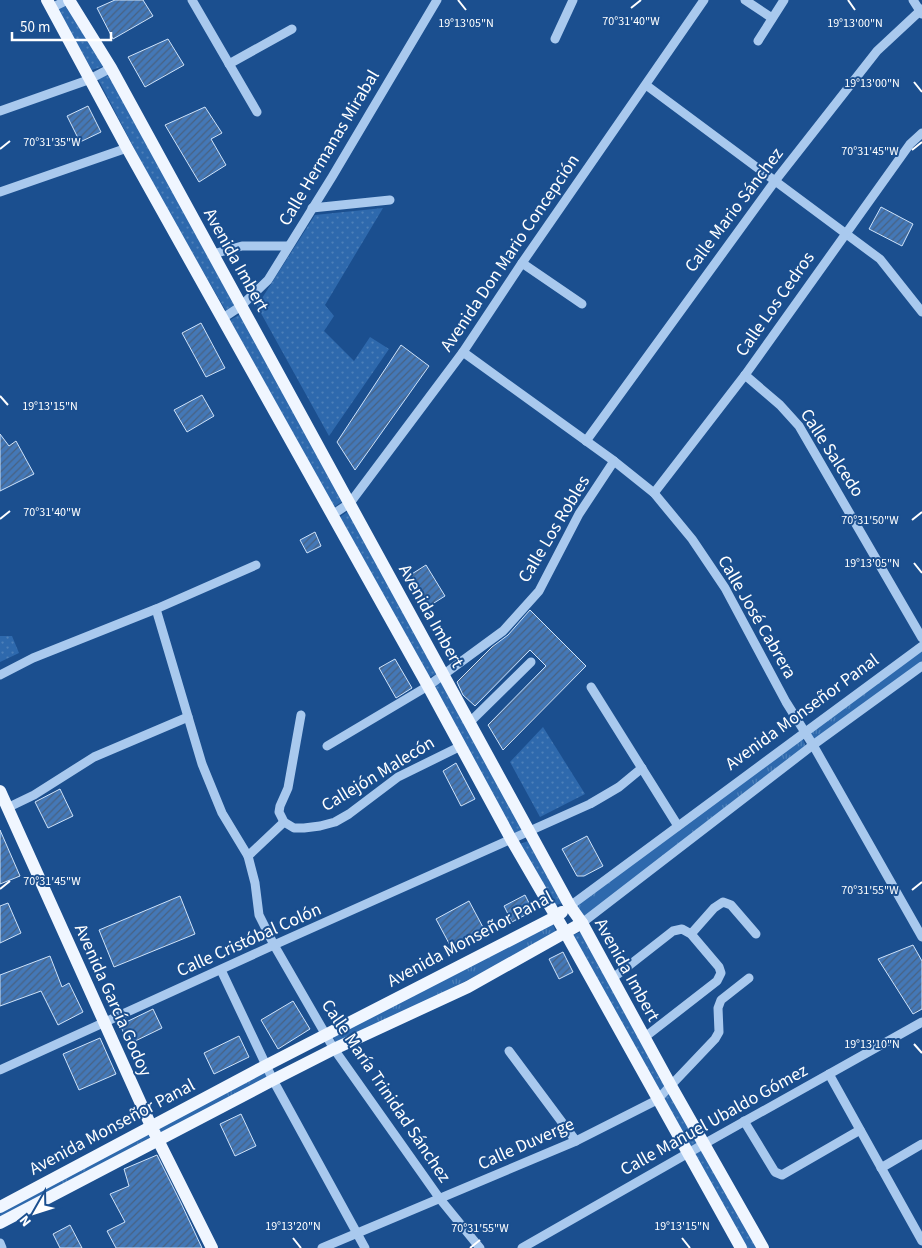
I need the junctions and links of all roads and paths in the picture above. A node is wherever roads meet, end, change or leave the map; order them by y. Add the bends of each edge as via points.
1 (68, 0) edge
2 (192, 0) edge
3 (437, 0) edge
4 (572, 0) edge
5 (704, 0) edge
6 (745, 0) edge
7 (784, 0) edge
8 (913, 0) edge
9 (49, 4) edge
10 (921, 11) edge
11 (772, 18) junction
12 (292, 29) dead end
13 (555, 39) dead end
14 (758, 41) dead end
15 (229, 64) junction
16 (111, 68) junction
17 (90, 78) junction
18 (646, 85) junction
19 (0, 111) edge
20 (257, 112) dead end
21 (922, 133) edge
22 (127, 148) junction
23 (775, 181) junction
24 (0, 192) edge
25 (390, 200) dead end
26 (312, 208) junction
27 (845, 234) junction
28 (288, 246) junction
29 (213, 254) junction
30 (522, 263) junction
31 (582, 304) dead end
32 (242, 306) junction
33 (922, 312) edge
34 (223, 318) junction
35 (463, 352) junction
36 (745, 375) junction
37 (586, 441) junction
38 (614, 461) junction
39 (654, 493) junction
40 (350, 503) junction
41 (332, 515) junction
42 (256, 566) dead end
43 (156, 609) junction
44 (922, 638) edge
45 (922, 646) edge
46 (531, 662) dead end
47 (922, 666) edge
48 (0, 675) edge
49 (444, 675) junction
50 (428, 686) junction
51 (591, 687) dead end
52 (300, 716) dead end
53 (188, 717) junction
54 (470, 722) junction
55 (804, 732) junction
56 (813, 745) junction
57 (327, 746) dead end
58 (461, 746) junction
59 (642, 768) junction
60 (0, 791) edge
61 (7, 808) junction
62 (284, 822) junction
63 (678, 826) junction
64 (530, 831) junction
65 (511, 840) junction
66 (248, 856) junction
67 (570, 906) junction
68 (555, 917) junction
69 (582, 923) junction
70 (565, 932) junction
71 (691, 934) junction
72 (756, 934) dead end
73 (922, 937) edge
74 (274, 946) junction
75 (220, 970) junction
76 (613, 978) junction
77 (749, 978) dead end
78 (922, 1022) edge
79 (104, 1023) junction
80 (325, 1034) junction
81 (645, 1037) junction
82 (334, 1050) junction
83 (509, 1051) dead end
84 (266, 1065) junction
85 (0, 1070) edge
86 (829, 1074) junction
87 (273, 1080) junction
88 (671, 1086) junction
89 (657, 1100) junction
90 (744, 1121) junction
91 (151, 1126) junction
92 (860, 1130) junction
93 (158, 1140) junction
94 (576, 1141) junction
95 (704, 1144) junction
96 (922, 1144) edge
97 (687, 1154) junction
98 (881, 1168) junction
99 (440, 1199) junction
100 (0, 1206) edge
101 (0, 1223) edge
102 (357, 1232) junction
103 (922, 1241) edge
104 (0, 1243) edge
105 (2, 1248) edge
106 (212, 1248) edge
107 (322, 1248) edge
108 (365, 1248) edge
109 (480, 1248) edge
110 (522, 1248) edge
111 (740, 1248) edge
112 (763, 1248) edge

1 - 9 street
1 - 16 main road, Avenida Imbert
2 - 15 street
3 - 26 street, Calle Hermanas Mirabal
4 - 13 street
5 - 18 street, Avenida Don Mario Concepción
6 - 11 street
7 - 11 street
8 - 10 street
9 - 17 main road, Avenida Imbert
10 - 23 street, Calle Mario Sánchez via 877,51
11 - 14 street
12 - 15 street
15 - 20 street
16 - 17 street
16 - 29 main road, Avenida Imbert
17 - 19 street
17 - 22 main road, Avenida Imbert
18 - 23 street
18 - 30 street, Avenida Don Mario Concepción
21 - 27 street, Calle Los Cedros via 910,144
22 - 24 street
22 - 34 main road, Avenida Imbert
23 - 27 street
23 - 37 street, Calle Mario Sánchez
25 - 26 street
26 - 28 street, Calle Hermanas Mirabal
27 - 33 street via 880,259
27 - 36 street, Calle Los Cedros
28 - 29 street via 242,246
28 - 32 street, Calle Hermanas Mirabal via 268,280
29 - 32 main road, Avenida Imbert
30 - 31 street
30 - 35 street, Avenida Don Mario Concepción
32 - 34 street, Calle Hermanas Mirabal
32 - 40 main road, Avenida Imbert
34 - 41 main road, Avenida Imbert
35 - 37 street, Calle José Cabrera
35 - 40 street, Avenida Don Mario Concepción
36 - 39 street, Calle Los Cedros
36 - 44 street, Calle Salcedo via 799,426
37 - 38 street, Calle José Cabrera
38 - 39 street, Calle José Cabrera
38 - 49 street, Calle Los Robles via 580,514 539,591 503,630
39 - 55 street, Calle José Cabrera via 692,539 724,588
40 - 41 street, Avenida Don Mario Concepción
40 - 49 main road, Avenida Imbert
41 - 50 main road, Avenida Imbert
42 - 43 street
43 - 48 street via 33,658
43 - 53 street, Calle María Trinidad Sánchez
45 - 55 street, Avenida Monseñor Panal
46 - 54 street
47 - 56 street, Avenida Monseñor Panal
49 - 50 street, Calle Los Robles
49 - 54 main road, Avenida Imbert
50 - 57 street, Calle Los Robles
50 - 58 main road, Avenida Imbert
51 - 59 street
52 - 62 street via 288,788 280,806 280,817
53 - 61 street via 94,757
53 - 66 street, Calle María Trinidad Sánchez via 219,805
54 - 64 main road, Avenida Imbert
55 - 56 street, Calle José Cabrera
55 - 63 street, Avenida Monseñor Panal
56 - 69 street, Avenida Monseñor Panal
56 - 73 street, Calle José Cabrera
58 - 62 street, Callejón Malecón via 398,777 335,822 304,828 294,828
58 - 65 main road, Avenida Imbert
59 - 63 street
59 - 64 street, Calle Cristóbal Colón via 619,787 590,804
60 - 61 main road, Avenida García Godoy
61 - 79 main road, Avenida García Godoy
62 - 66 street
63 - 67 street, Avenida Monseñor Panal
64 - 65 street, Calle Cristóbal Colón
64 - 67 main road, Avenida Imbert
65 - 68 main road, Avenida Imbert
65 - 74 street, Calle Cristóbal Colón
66 - 74 street, Calle María Trinidad Sánchez via 259,915
67 - 68 main road, Avenida Monseñor Panal
67 - 69 main road, Avenida Imbert
68 - 70 main road, Avenida Imbert
68 - 80 main road, Avenida Monseñor Panal
69 - 70 main road, Avenida Monseñor Panal
69 - 76 main road, Avenida Imbert
70 - 82 main road, Avenida Monseñor Panal via 468,987
70 - 89 main road, Avenida Imbert
71 - 72 street via 723,902 731,905
71 - 76 street via 682,929 674,931
71 - 81 street via 722,973 717,981
74 - 75 street, Calle Cristóbal Colón
74 - 80 street, Calle María Trinidad Sánchez
75 - 79 street, Calle Cristóbal Colón
75 - 84 street
76 - 81 main road, Avenida Imbert
77 - 88 street, Calle Duverge via 721,1000 719,1032 715,1039
78 - 86 street, Calle Manuel Ubaldo Gómez
79 - 85 street, Calle Cristóbal Colón
79 - 91 main road, Avenida García Godoy
80 - 82 street, Calle María Trinidad Sánchez
80 - 84 main road, Avenida Monseñor Panal
81 - 88 main road, Avenida Imbert
82 - 87 main road, Avenida Monseñor Panal
82 - 99 street, Calle María Trinidad Sánchez
83 - 94 street
84 - 87 street
84 - 91 main road, Avenida Monseñor Panal
86 - 90 street, Calle Manuel Ubaldo Gómez
86 - 92 street
87 - 93 main road, Avenida Monseñor Panal
87 - 102 street
88 - 89 street, Calle Duverge
88 - 95 main road, Avenida Imbert
89 - 94 street, Calle Duverge
89 - 97 main road, Avenida Imbert
90 - 92 street via 775,1172 782,1175
90 - 95 street, Calle Manuel Ubaldo Gómez
91 - 93 main road, Avenida García Godoy
91 - 100 main road, Avenida Monseñor Panal
92 - 98 street
93 - 101 main road, Avenida Monseñor Panal
93 - 106 main road, Avenida García Godoy
94 - 99 street, Calle Duverge
95 - 97 street, Calle Manuel Ubaldo Gómez
95 - 112 main road, Avenida Imbert
96 - 98 street
97 - 110 street, Calle Manuel Ubaldo Gómez
97 - 111 main road, Avenida Imbert
98 - 103 street
99 - 102 street, Calle Duverge
99 - 109 street, Calle María Trinidad Sánchez
102 - 107 street, Calle Duverge
102 - 108 street
104 - 105 street

